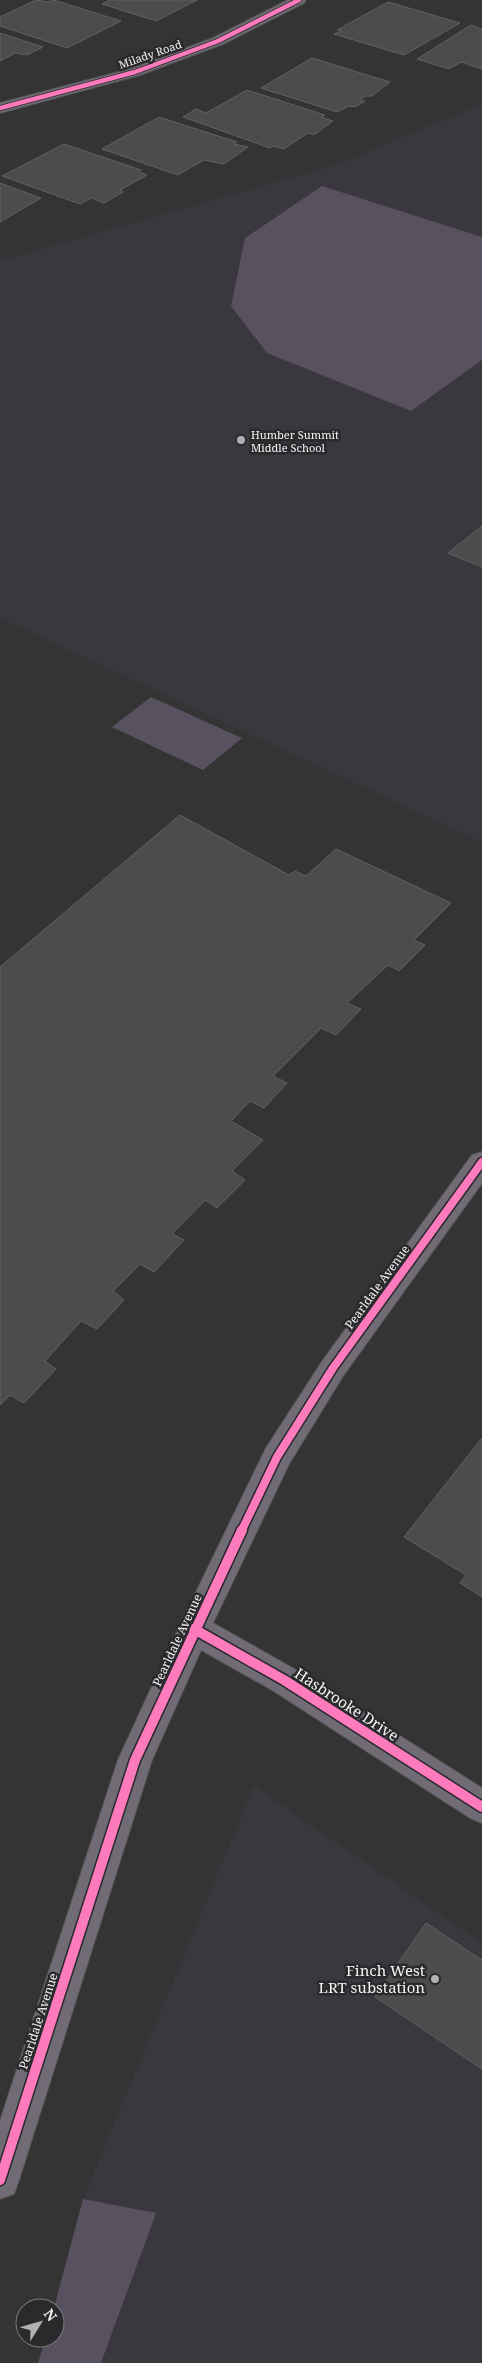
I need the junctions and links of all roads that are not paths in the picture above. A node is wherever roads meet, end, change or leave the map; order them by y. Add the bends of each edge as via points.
1 (299, 0) edge
2 (0, 108) edge
3 (482, 1162) edge
4 (194, 1629) junction
5 (482, 1807) edge
6 (0, 2180) edge

1 - 2 street, Milady Road via 218,41 135,72
3 - 4 street, Pearldale Avenue via 332,1368 277,1457
4 - 5 street, Hasbrooke Drive via 284,1680
4 - 6 street, Pearldale Avenue via 135,1760

